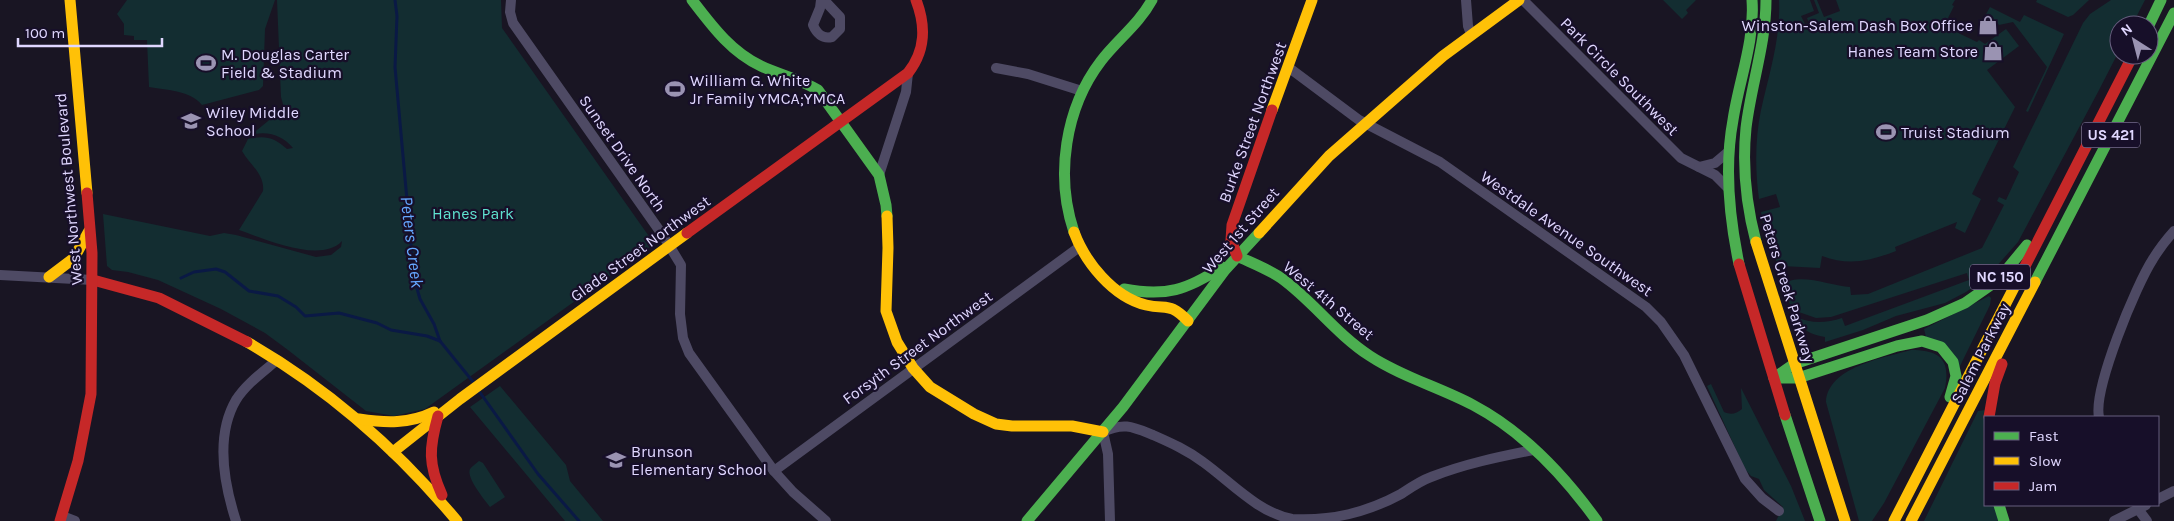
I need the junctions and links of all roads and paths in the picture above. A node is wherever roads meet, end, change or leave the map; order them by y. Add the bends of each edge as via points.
1 (70, 0) edge
2 (511, 0) edge
3 (692, 0) edge
4 (916, 0) edge
5 (1152, 0) edge
6 (1312, 0) edge
7 (1466, 0) edge
8 (1519, 0) edge
9 (1523, 0) edge
10 (1752, 0) edge
11 (1766, 0) edge
12 (2161, 0) edge
13 (2174, 13) edge
14 (2154, 15) edge
15 (1471, 34) junction
16 (2128, 65) edge
17 (1288, 67) junction
18 (996, 68) dead end
19 (908, 72) junction
20 (1082, 91) junction
21 (841, 122) junction
22 (1365, 124) junction
23 (1728, 152) junction
24 (1699, 167) junction
25 (879, 175) junction
26 (1728, 188) junction
27 (2065, 190) junction
28 (90, 230) junction
29 (2174, 232) edge
30 (671, 246) junction
31 (1078, 248) junction
32 (1237, 256) junction
33 (0, 275) edge
34 (49, 277) junction
35 (2036, 279) junction
36 (93, 280) junction
37 (1116, 287) junction
38 (1188, 321) junction
39 (277, 360) junction
40 (1794, 364) junction
41 (913, 368) junction
42 (1774, 378) junction
43 (1798, 378) junction
44 (460, 399) junction
45 (438, 416) junction
46 (1989, 416) edge
47 (2097, 416) edge
48 (358, 419) junction
49 (1103, 432) junction
50 (1939, 433) junction
51 (1533, 450) junction
52 (393, 452) junction
53 (774, 471) junction
54 (2174, 491) edge
55 (2159, 498) edge
56 (1999, 506) edge
57 (2142, 507) edge
58 (1779, 511) dead end
59 (454, 516) edge
60 (61, 519) edge
61 (75, 521) edge
62 (235, 521) edge
63 (826, 521) edge
64 (1027, 521) edge
65 (1110, 521) edge
66 (1328, 521) edge
67 (1597, 521) edge
68 (1820, 521) edge
69 (1845, 521) edge
70 (1894, 521) edge
71 (1911, 521) edge
72 (2004, 521) edge
73 (2114, 521) edge
74 (2147, 521) edge

1 - 28 main road, West Northwest Boulevard
2 - 30 street, Sunset Drive North via 513,23
3 - 21 main road via 733,49 762,67 818,90
4 - 19 main road, Glade Street Northwest via 921,11 923,37 918,58
5 - 20 main road via 1141,18 1102,60
6 - 17 main road, Burke Street Northwest
7 - 15 street
8 - 15 main road, West 1st Street
9 - 24 street, Park Circle Southwest via 1681,158
10 - 23 main road via 1753,24
11 - 40 main road, Peters Creek Parkway via 1766,26 1747,120 1744,178 1751,228
12 - 14 main road
13 - 35 main road, Salem Parkway / US 421
15 - 22 main road, West 1st Street
16 - 27 main road, Salem Parkway / US 421
17 - 22 street, Westdale Avenue Southwest
17 - 32 main road, Burke Street Northwest via 1232,225 1231,240
18 - 20 street
19 - 21 main road, Glade Street Northwest
19 - 25 street, Glade Street Northwest via 906,92
20 - 31 main road via 1070,126 1066,166 1069,212
21 - 25 main road
21 - 30 main road, Glade Street Northwest
22 - 32 main road, West 1st Street via 1319,166
22 - 58 street, Westdale Avenue Southwest via 1440,162 1646,307 1684,355 1745,479
23 - 24 street via 1715,163
23 - 26 main road
24 - 26 street, Park Circle Southwest via 1715,175
25 - 41 main road via 886,205 886,311 897,342
26 - 42 main road via 1736,248
27 - 40 main road, NC 150 via 2052,200 2016,260 1994,283 1966,304 1943,315
27 - 50 main road, Salem Parkway / US 421
28 - 34 main road via 74,260
28 - 36 main road, West Northwest Boulevard
29 - 47 street via 2153,259 2126,314 2108,365
30 - 44 main road, Glade Street Northwest
30 - 53 street, Sunset Drive North via 681,265 680,314 689,353
31 - 37 main road via 1100,275
31 - 41 street, Forsyth Street Northwest
32 - 37 main road via 1202,281 1177,292 1152,294
32 - 38 main road, West 1st Street
32 - 51 main road, West 4th Street via 1286,282 1338,332 1370,356 1475,406
33 - 34 street
34 - 36 street
35 - 46 main road, NC 150 via 2037,293 1999,372
35 - 71 main road, Salem Parkway / US 421
36 - 39 main road via 170,303 232,332
36 - 60 main road, West Northwest Boulevard via 91,394 78,461
37 - 38 main road via 1137,302 1173,307
38 - 49 main road, West 1st Street
39 - 48 main road
39 - 62 street via 248,385 228,417 224,447 225,479
40 - 42 main road, NC 150
40 - 43 main road, Peters Creek Parkway
41 - 49 main road via 930,387 996,424 1072,426
41 - 53 street, Forsyth Street Northwest
42 - 43 main road
42 - 68 main road
43 - 50 main road via 1906,343 1922,341 1936,344 1950,356 1956,376
43 - 69 main road, Peters Creek Parkway
44 - 45 main road, Glade Street Northwest
44 - 48 main road via 420,419 404,423
45 - 52 main road, Glade Street Northwest
45 - 59 main road via 429,458 433,476
48 - 52 main road
49 - 64 main road, West 1st Street
49 - 65 street via 1108,454
49 - 66 street via 1123,425 1145,432 1180,446 1270,511 1291,519
50 - 70 main road, Salem Parkway / US 421
51 - 66 street via 1454,468 1428,478 1372,510
51 - 67 main road, West 4th Street via 1588,506
52 - 59 main road
53 - 63 street, Sunset Drive North
54 - 55 street
56 - 72 main road
57 - 73 street
57 - 74 street
60 - 61 street

